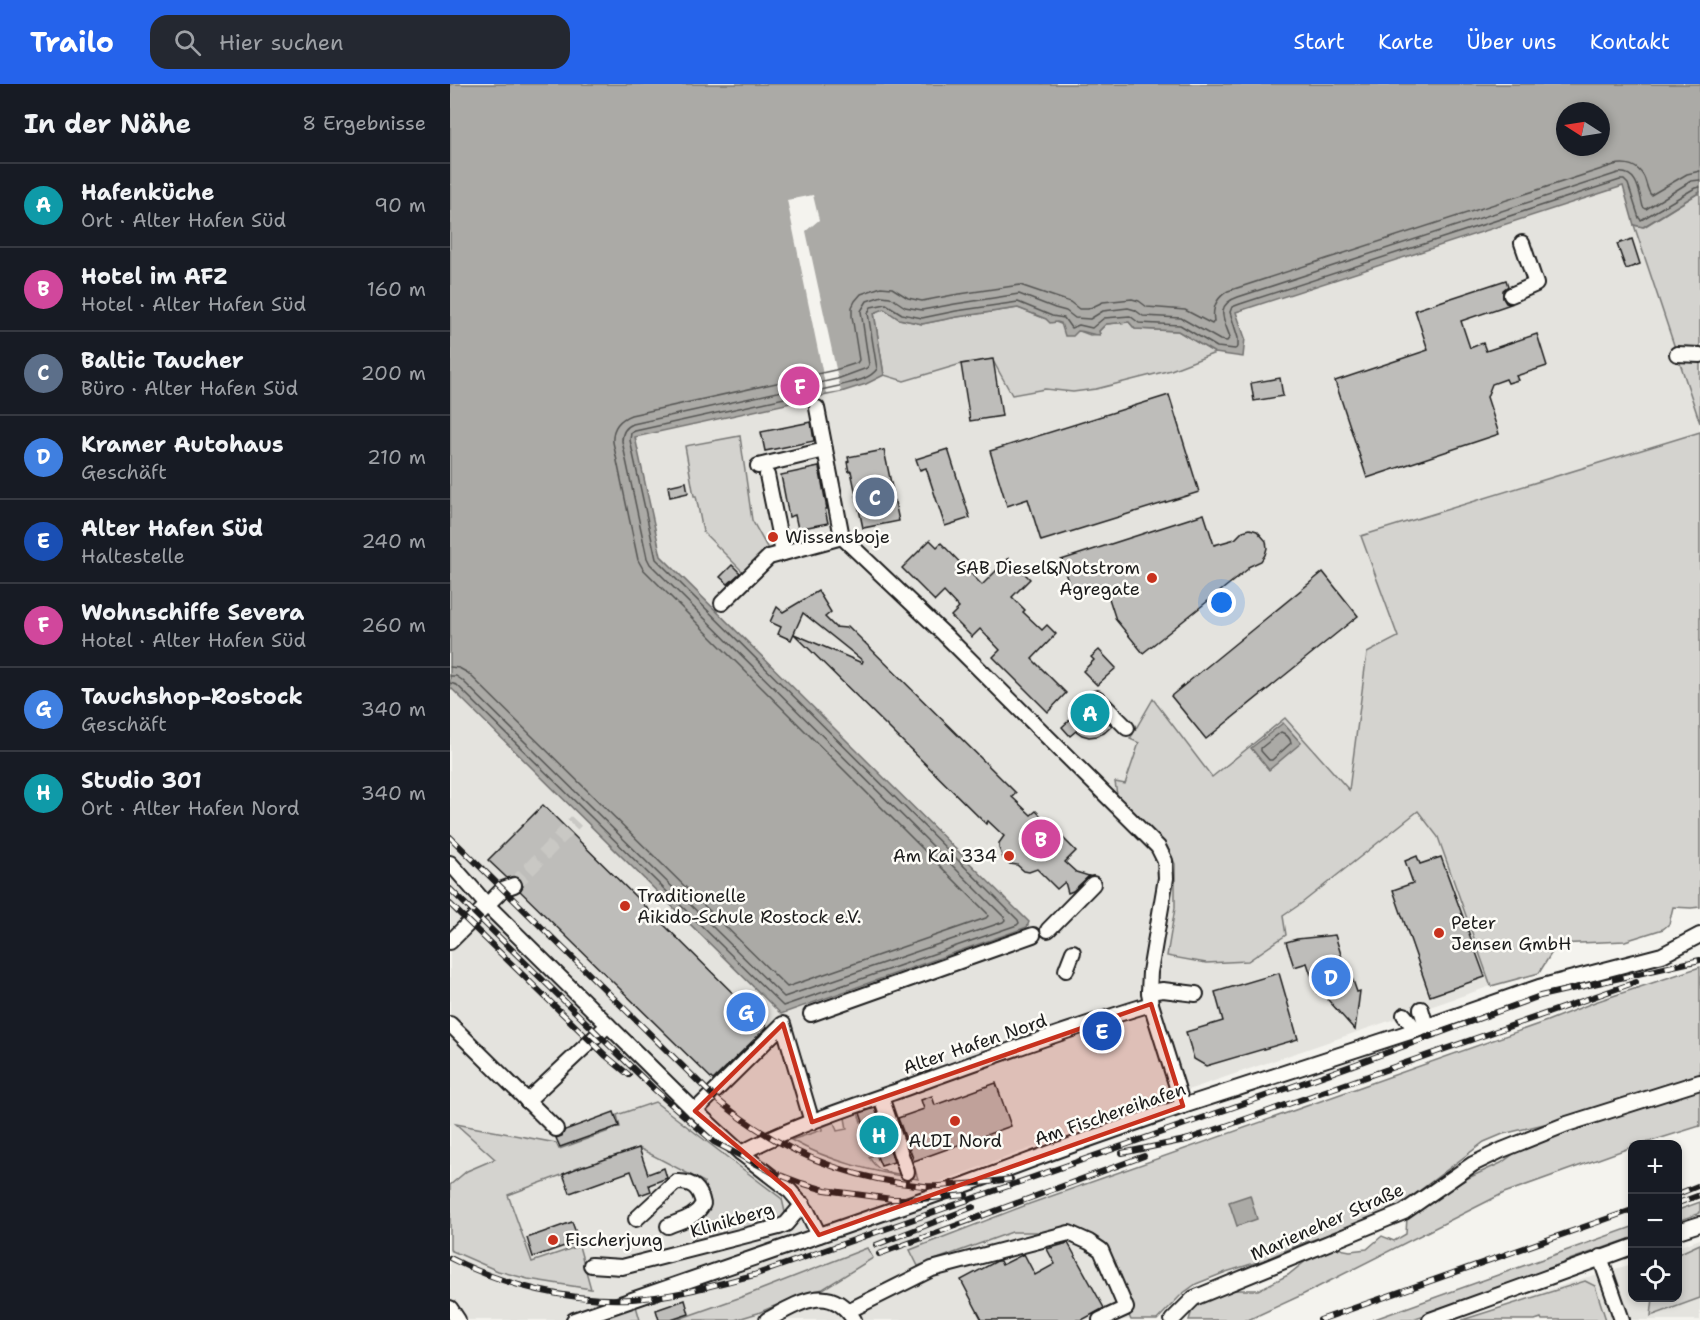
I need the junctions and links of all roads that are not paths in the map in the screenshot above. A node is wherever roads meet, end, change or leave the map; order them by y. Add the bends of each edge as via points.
1 (1522, 243) dead end
2 (1511, 295) dead end
3 (1677, 354) dead end
4 (1700, 355) edge
5 (817, 408) dead end
6 (825, 450) junction
7 (842, 537) junction
8 (783, 553) junction
9 (722, 603) dead end
10 (1097, 698) dead end
11 (1126, 728) dead end
12 (450, 863) edge
13 (1093, 884) dead end
14 (513, 885) tunnel mouth
15 (487, 905) junction
16 (1048, 930) dead end
17 (1033, 935) dead end
18 (1700, 935) edge
19 (450, 942) edge
20 (1073, 952) dead end
21 (1066, 970) dead end
22 (1196, 994) dead end
23 (1150, 998) junction
24 (1421, 1009) dead end
25 (811, 1014) dead end
26 (1404, 1015) dead end
27 (450, 1024) edge
28 (608, 1025) junction
29 (1421, 1028) junction
30 (1700, 1082) edge
31 (881, 1096) junction
32 (527, 1101) junction
33 (1183, 1106) junction
34 (695, 1111) junction
35 (812, 1122) junction
36 (556, 1130) dead end
37 (741, 1153) junction
38 (907, 1172) dead end
39 (803, 1204) junction
40 (636, 1219) dead end
41 (1700, 1224) edge
42 (668, 1226) dead end
43 (1682, 1229) edge
44 (819, 1235) junction
45 (1629, 1248) edge
46 (1600, 1257) junction
47 (591, 1265) dead end
48 (450, 1308) edge
49 (851, 1315) edge
50 (458, 1320) edge
51 (574, 1320) edge
52 (767, 1320) edge
53 (1100, 1320) edge
54 (1172, 1320) edge
55 (1430, 1320) edge
56 (1622, 1320) edge

1 - 2 street via 1536,284
3 - 4 street
5 - 6 street
6 - 7 street
6 - 8 street via 763,470
7 - 8 street
7 - 23 street via 1158,847 1165,861 1166,878 1150,972
8 - 9 street via 769,557
10 - 11 street
12 - 15 street
13 - 16 street
14 - 15 street
15 - 19 street
15 - 28 street
17 - 25 street
18 - 29 street, Am Fischereihafen via 1662,955 1539,987
20 - 21 street
22 - 23 street, Alter Hafen Nord via 1163,990
23 - 31 street, Alter Hafen Nord
23 - 33 street
24 - 29 street
26 - 29 street
27 - 32 street
28 - 32 street
28 - 34 street
29 - 33 street, Am Fischereihafen
30 - 54 street, Marieneher Straße via 1567,1124 1502,1150 1473,1164 1404,1212 1194,1298
31 - 35 street, Alter Hafen Nord
31 - 38 street
32 - 36 street
33 - 44 street, Am Fischereihafen
34 - 35 street via 783,1024
34 - 37 street
35 - 37 street, Alter Hafen Nord
37 - 39 street
39 - 44 street
39 - 47 street, Klinikberg via 779,1227 622,1267
40 - 42 street via 676,1182 692,1184 703,1204 692,1216
41 - 43 street
44 - 51 street, Am Fischereihafen
45 - 46 street
46 - 55 street
46 - 56 street
48 - 50 street
49 - 52 street via 833,1301 813,1298
49 - 53 street via 932,1269 1069,1233 1101,1250 1126,1308

